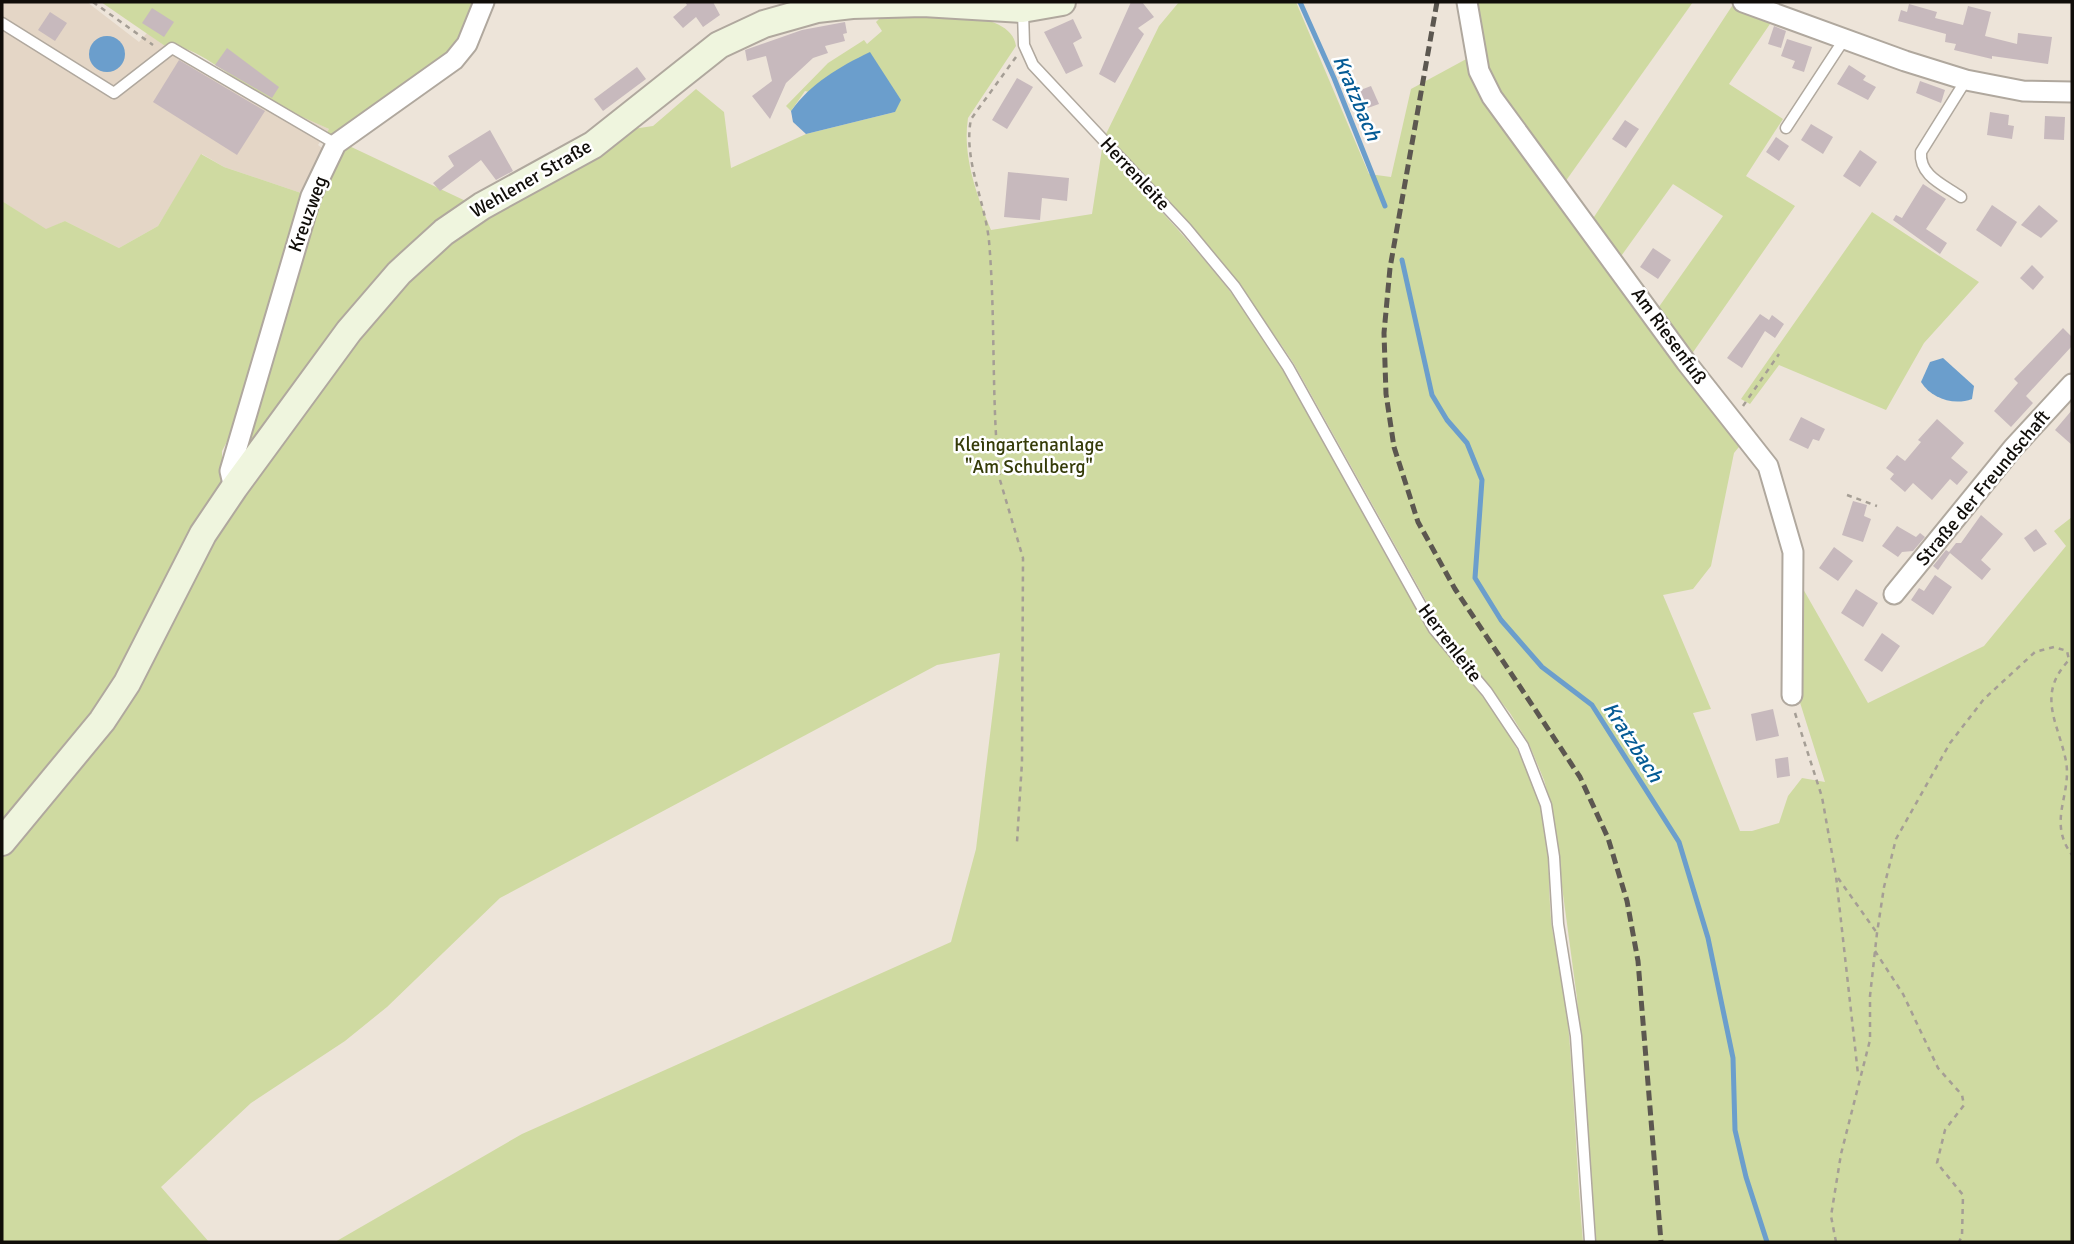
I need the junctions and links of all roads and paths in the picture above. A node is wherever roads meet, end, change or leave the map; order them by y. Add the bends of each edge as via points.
1 (93, 2) edge
2 (484, 2) edge
3 (922, 2) edge
4 (1062, 2) edge
5 (1467, 2) edge
6 (1743, 2) edge
7 (852, 3) edge
8 (1023, 9) junction
9 (2, 23) edge
10 (1845, 38) junction
11 (1024, 45) junction
12 (165, 54) junction
13 (1966, 80) junction
14 (2072, 92) edge
15 (1786, 128) dead end
16 (337, 144) junction
17 (1961, 197) dead end
18 (1779, 354) dead end
19 (2072, 384) edge
20 (1733, 421) junction
21 (234, 488) junction
22 (1847, 495) dead end
23 (1877, 506) dead end
24 (1894, 594) dead end
25 (2072, 649) edge
26 (2067, 651) junction
27 (1792, 695) joint
28 (2, 842) edge
29 (1017, 842) dead end
30 (2072, 855) edge
31 (1836, 876) junction
32 (1877, 933) junction
33 (1875, 951) junction
34 (1858, 1077) junction
35 (1590, 1242) edge
36 (1836, 1242) edge
37 (1959, 1242) edge

1 - 12 path
2 - 16 street, Kreuzweg via 454,60
3 - 7 street, Wehlener Straße
3 - 8 street, Wehlener Straße
4 - 8 street, Wehlener Straße
5 - 20 street, Am Riesenfuß via 1479,71 1492,97
6 - 10 street
7 - 21 street, Wehlener Straße via 789,15 719,45 593,145 444,232 398,274 349,331
8 - 11 lane
9 - 12 lane via 114,93
10 - 13 street
10 - 15 lane
11 - 29 path via 971,119 969,130 988,238 998,461 1023,558
11 - 35 lane, Herrenleite via 1033,65 1186,228 1234,286 1289,367 1434,629 1487,692 1523,746 1546,805 1554,857 1558,923 1576,1036
12 - 16 lane via 172,48 191,57
13 - 14 street via 2023,91
13 - 17 lane via 1921,152 1920,164 1924,172
16 - 21 street, Kreuzweg via 311,196 230,471
18 - 20 path
19 - 24 street, Straße der Freundschaft via 2013,448
20 - 27 street, Am Riesenfuß via 1768,466 1793,552
21 - 28 street, Wehlener Straße via 203,534 102,721
22 - 23 path
25 - 26 path
26 - 30 path via 2069,660 2056,674 2050,709 2066,763 2060,836
26 - 32 path via 2054,647 2035,652 1984,699 1950,743 1896,839
27 - 31 path via 1797,725 1822,797
31 - 32 path
31 - 34 path
32 - 33 path
33 - 34 path via 1870,1040
33 - 37 path via 1903,994 1938,1068 1962,1095 1964,1105 1945,1130 1937,1163 1963,1195
34 - 36 path via 1831,1216

